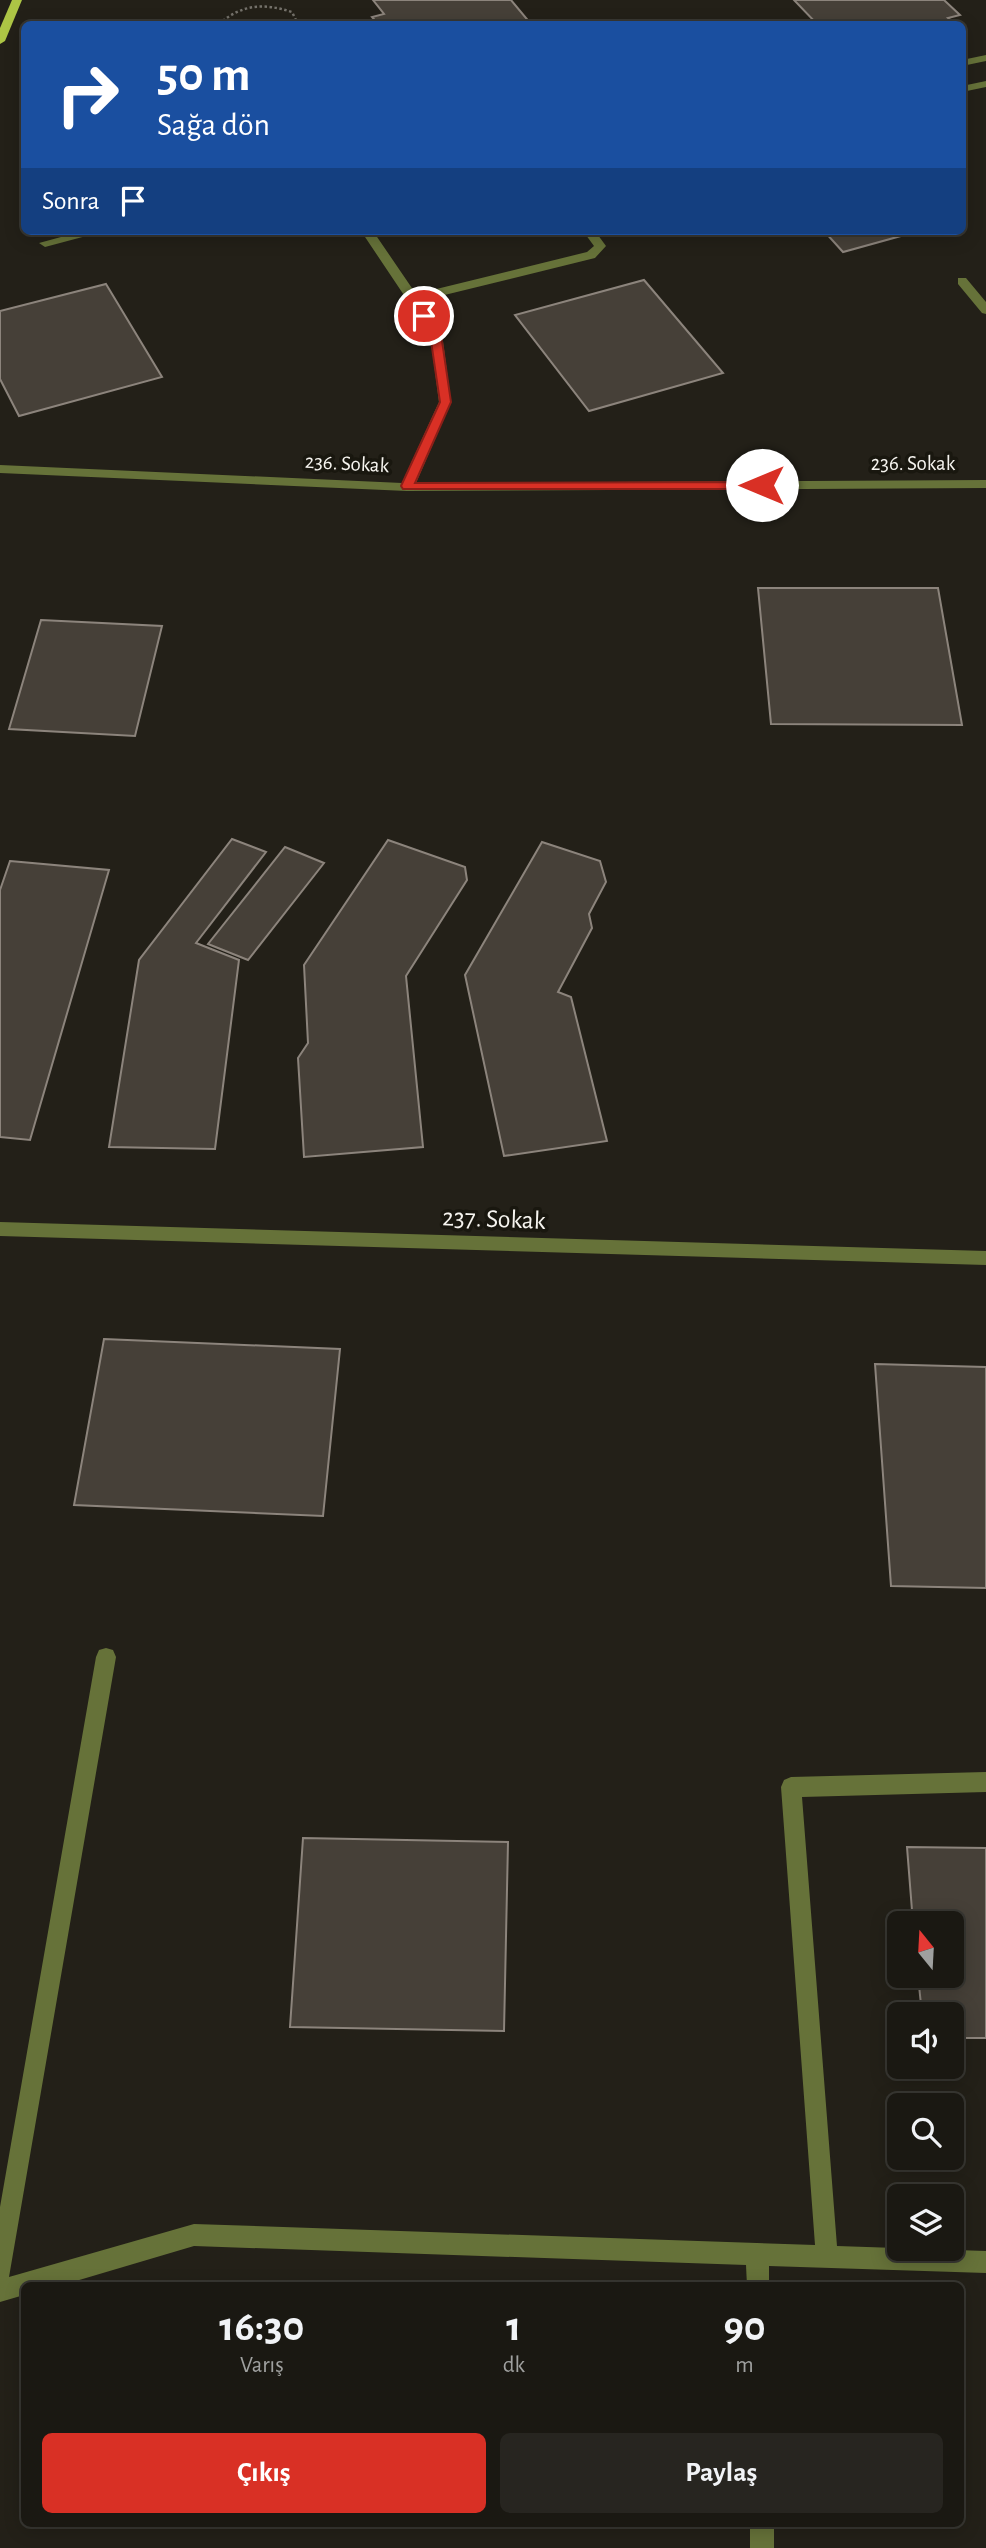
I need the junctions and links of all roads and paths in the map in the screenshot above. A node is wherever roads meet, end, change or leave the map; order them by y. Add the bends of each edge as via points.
1 (17, 0) edge
2 (223, 21) edge
3 (296, 21) edge
4 (0, 41) edge
5 (986, 58) edge
6 (966, 62) edge
7 (986, 84) edge
8 (966, 88) edge
9 (81, 235) edge
10 (370, 235) edge
11 (592, 235) edge
12 (44, 243) dead end
13 (962, 281) dead end
14 (412, 299) junction
15 (986, 310) edge
16 (0, 469) edge
17 (986, 484) edge
18 (407, 486) junction
19 (0, 1229) edge
20 (986, 1258) edge
21 (106, 1657) dead end
22 (986, 1782) edge
23 (757, 2254) junction
24 (827, 2256) junction
25 (986, 2262) edge
26 (0, 2272) edge
27 (31, 2282) edge
28 (758, 2282) edge
29 (21, 2285) edge
30 (0, 2291) edge
31 (762, 2527) edge
32 (762, 2548) edge

1 - 4 main road
2 - 3 path via 236,10 258,4 292,12
5 - 6 street
7 - 8 street
9 - 12 street
10 - 14 street
11 - 14 street via 600,246 590,255
13 - 15 street
14 - 18 street via 436,334 445,402
16 - 18 street, 236. Sokak
17 - 18 street, 236. Sokak
19 - 20 street, 237. Sokak
21 - 26 street
22 - 24 street via 791,1787
23 - 24 street
23 - 27 street via 194,2235
23 - 28 street
24 - 25 street
29 - 30 street
31 - 32 street

